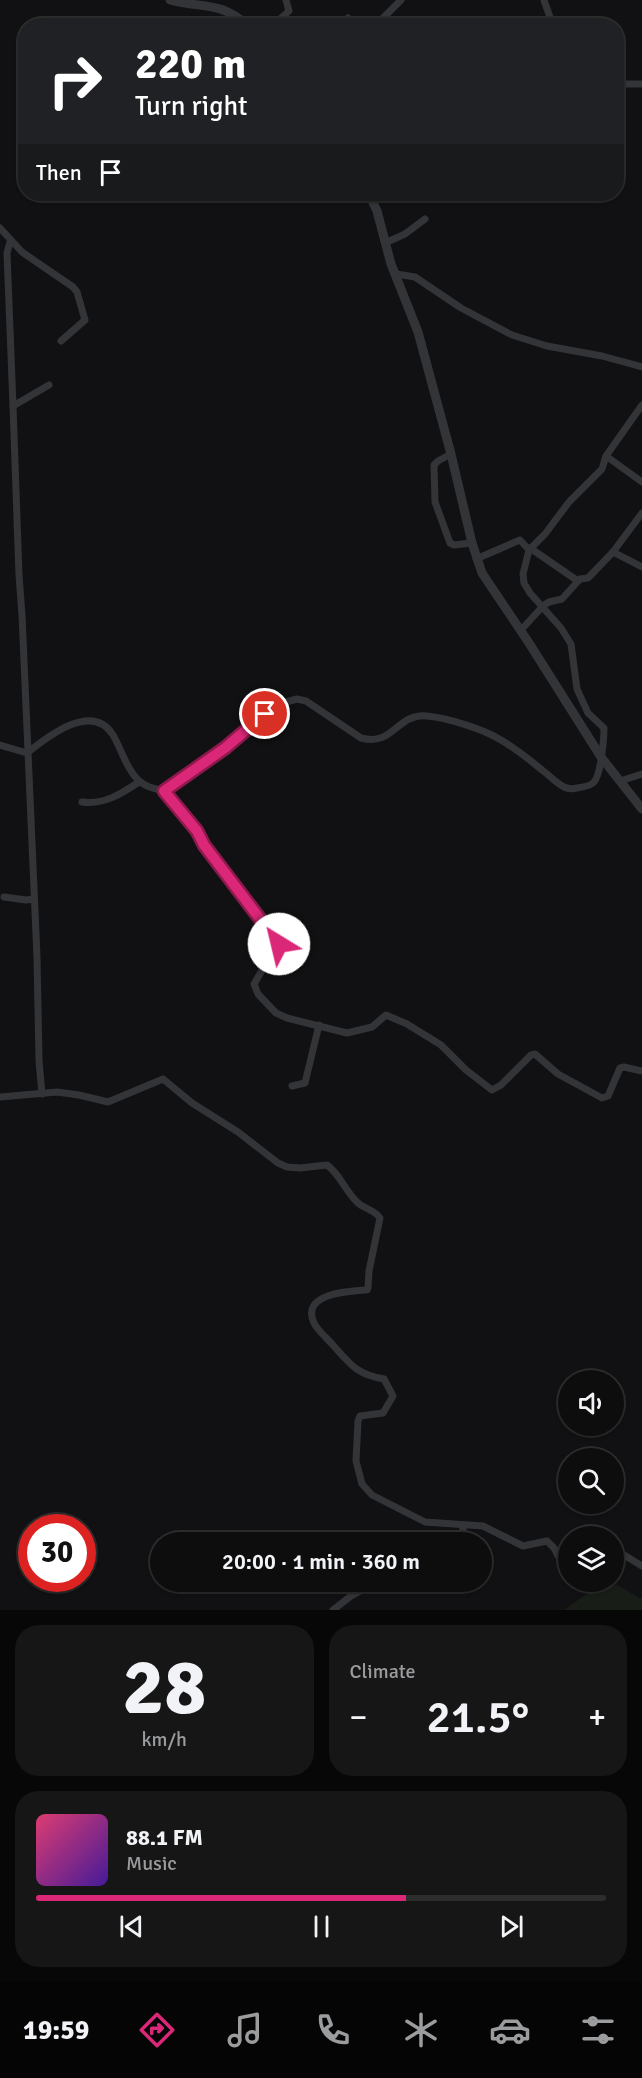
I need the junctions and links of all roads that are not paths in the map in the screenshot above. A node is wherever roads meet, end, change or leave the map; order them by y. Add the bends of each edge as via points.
1 (170, 0) edge
2 (286, 0) edge
3 (401, 0) edge
4 (544, 0) edge
5 (239, 18) edge
6 (281, 18) edge
7 (383, 18) edge
8 (550, 18) edge
9 (624, 84) edge
10 (642, 84) edge
11 (372, 201) edge
12 (425, 219) dead end
13 (0, 228) edge
14 (10, 242) junction
15 (385, 243) junction
16 (396, 274) junction
17 (61, 341) dead end
18 (642, 367) edge
19 (49, 385) dead end
20 (642, 405) edge
21 (13, 406) junction
22 (451, 454) junction
23 (606, 456) junction
24 (642, 482) edge
25 (642, 513) edge
26 (472, 543) junction
27 (529, 549) junction
28 (613, 552) junction
29 (476, 559) junction
30 (642, 567) edge
31 (578, 581) junction
32 (543, 606) junction
33 (521, 630) junction
34 (0, 745) edge
35 (27, 753) junction
36 (601, 757) junction
37 (642, 774) edge
38 (620, 781) junction
39 (139, 782) junction
40 (164, 791) junction
41 (82, 802) dead end
42 (642, 809) edge
43 (4, 897) dead end
44 (34, 899) junction
45 (319, 1025) junction
46 (642, 1071) edge
47 (292, 1086) dead end
48 (42, 1094) junction
49 (0, 1097) edge
50 (462, 1525) junction
51 (464, 1532) edge
52 (624, 1555) edge
53 (558, 1556) edge
54 (642, 1566) edge
55 (358, 1592) edge
56 (333, 1610) edge

1 - 5 street via 215,4
2 - 6 street via 289,11
3 - 7 street
4 - 8 street
9 - 10 street
11 - 15 street
12 - 15 street
13 - 14 street
14 - 17 street via 77,292 85,320
14 - 21 street via 7,253
15 - 16 street
16 - 18 street via 415,277 512,335
16 - 22 street via 418,332
19 - 21 street
20 - 23 street
21 - 35 street
22 - 26 street
22 - 26 street via 434,465 435,502 450,543
23 - 24 street
23 - 27 street via 602,469
25 - 28 street
26 - 29 street
27 - 29 street via 520,540
27 - 31 street
27 - 32 street via 523,579
28 - 30 street
28 - 31 street via 588,578
29 - 33 street
31 - 32 street via 562,599
32 - 33 street
32 - 36 street via 571,644 577,689 585,709 603,724
33 - 36 street
34 - 35 street
35 - 39 street via 63,727 92,721 110,731
35 - 44 street
36 - 38 street
36 - 40 street via 594,783 566,788 509,745 466,726 419,716 405,720 384,738 369,740 360,738 315,705 297,699 271,710
37 - 38 street
38 - 42 street
39 - 40 street
39 - 41 street via 107,800
40 - 45 street via 281,947 256,979 258,994 274,1012
43 - 44 street
44 - 48 street
45 - 46 street via 352,1033 372,1027 383,1016 402,1021 441,1045 492,1090 531,1054 602,1098 608,1095 620,1068
45 - 47 street via 305,1083
48 - 49 street
48 - 50 street via 57,1092 108,1102 165,1080 278,1163 300,1168 327,1165 359,1205 376,1212 380,1222 369,1288 332,1293 317,1303 313,1319 356,1371 384,1379 393,1396 383,1413 360,1416 358,1420 356,1461 367,1491 425,1522
50 - 51 street
50 - 53 street via 483,1526 523,1546 550,1542
52 - 54 street
55 - 56 street

